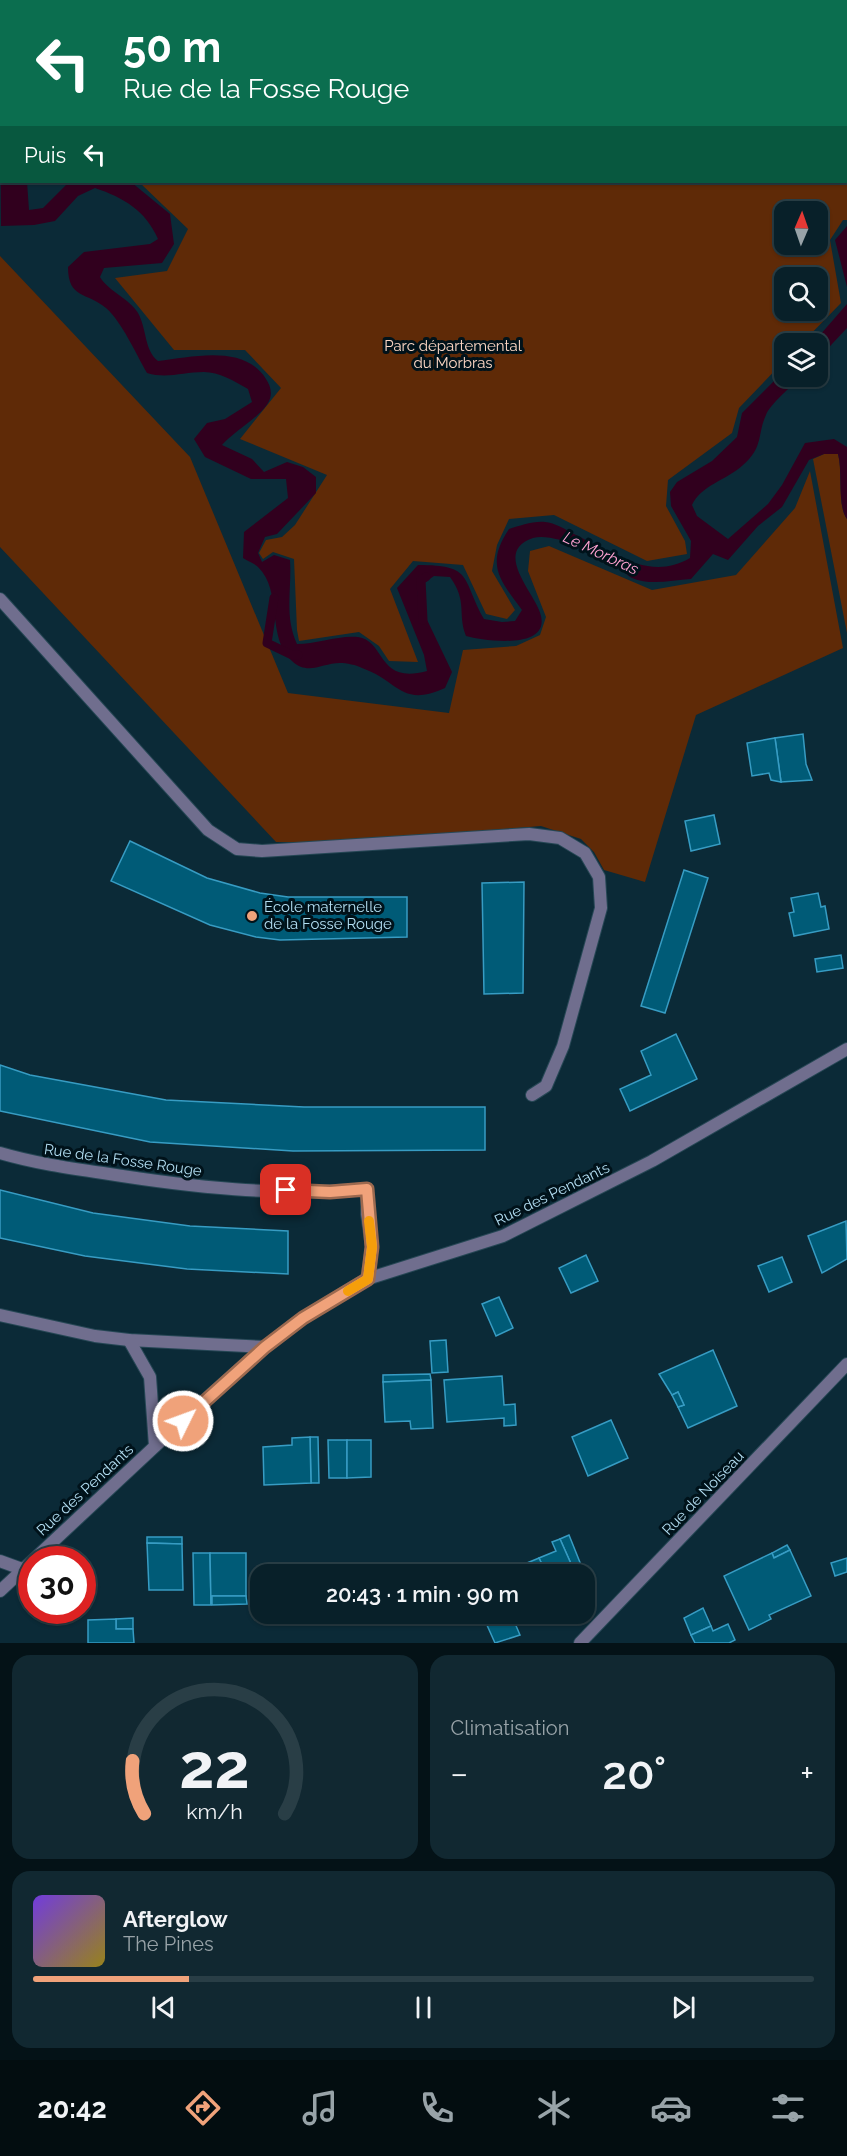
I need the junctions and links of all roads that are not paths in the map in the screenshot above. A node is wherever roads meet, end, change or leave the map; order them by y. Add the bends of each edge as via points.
1 (0, 599) edge
2 (847, 1049) edge
3 (532, 1095) dead end
4 (0, 1153) edge
5 (368, 1279) junction
6 (0, 1315) edge
7 (129, 1340) junction
8 (265, 1347) junction
9 (847, 1364) edge
10 (155, 1446) junction
11 (47, 1546) edge
12 (0, 1561) edge
13 (18, 1568) edge
14 (18, 1573) edge
15 (0, 1591) edge
16 (580, 1643) edge

1 - 3 street via 208,830 237,849 262,851 529,834 560,838 585,853 599,877 601,908 563,1046 546,1086
2 - 5 street, Rue des Pendants via 652,1161 503,1236
4 - 5 street, Rue de la Fosse Rouge via 178,1186 330,1192 367,1189 372,1247
5 - 8 street, Rue des Pendants via 303,1318
6 - 7 street
7 - 8 street
7 - 10 street via 150,1377
8 - 10 street, Rue des Pendants
9 - 16 street, Rue de Noiseau
10 - 11 street, Rue des Pendants
12 - 13 street
14 - 15 street, Rue des Pendants

